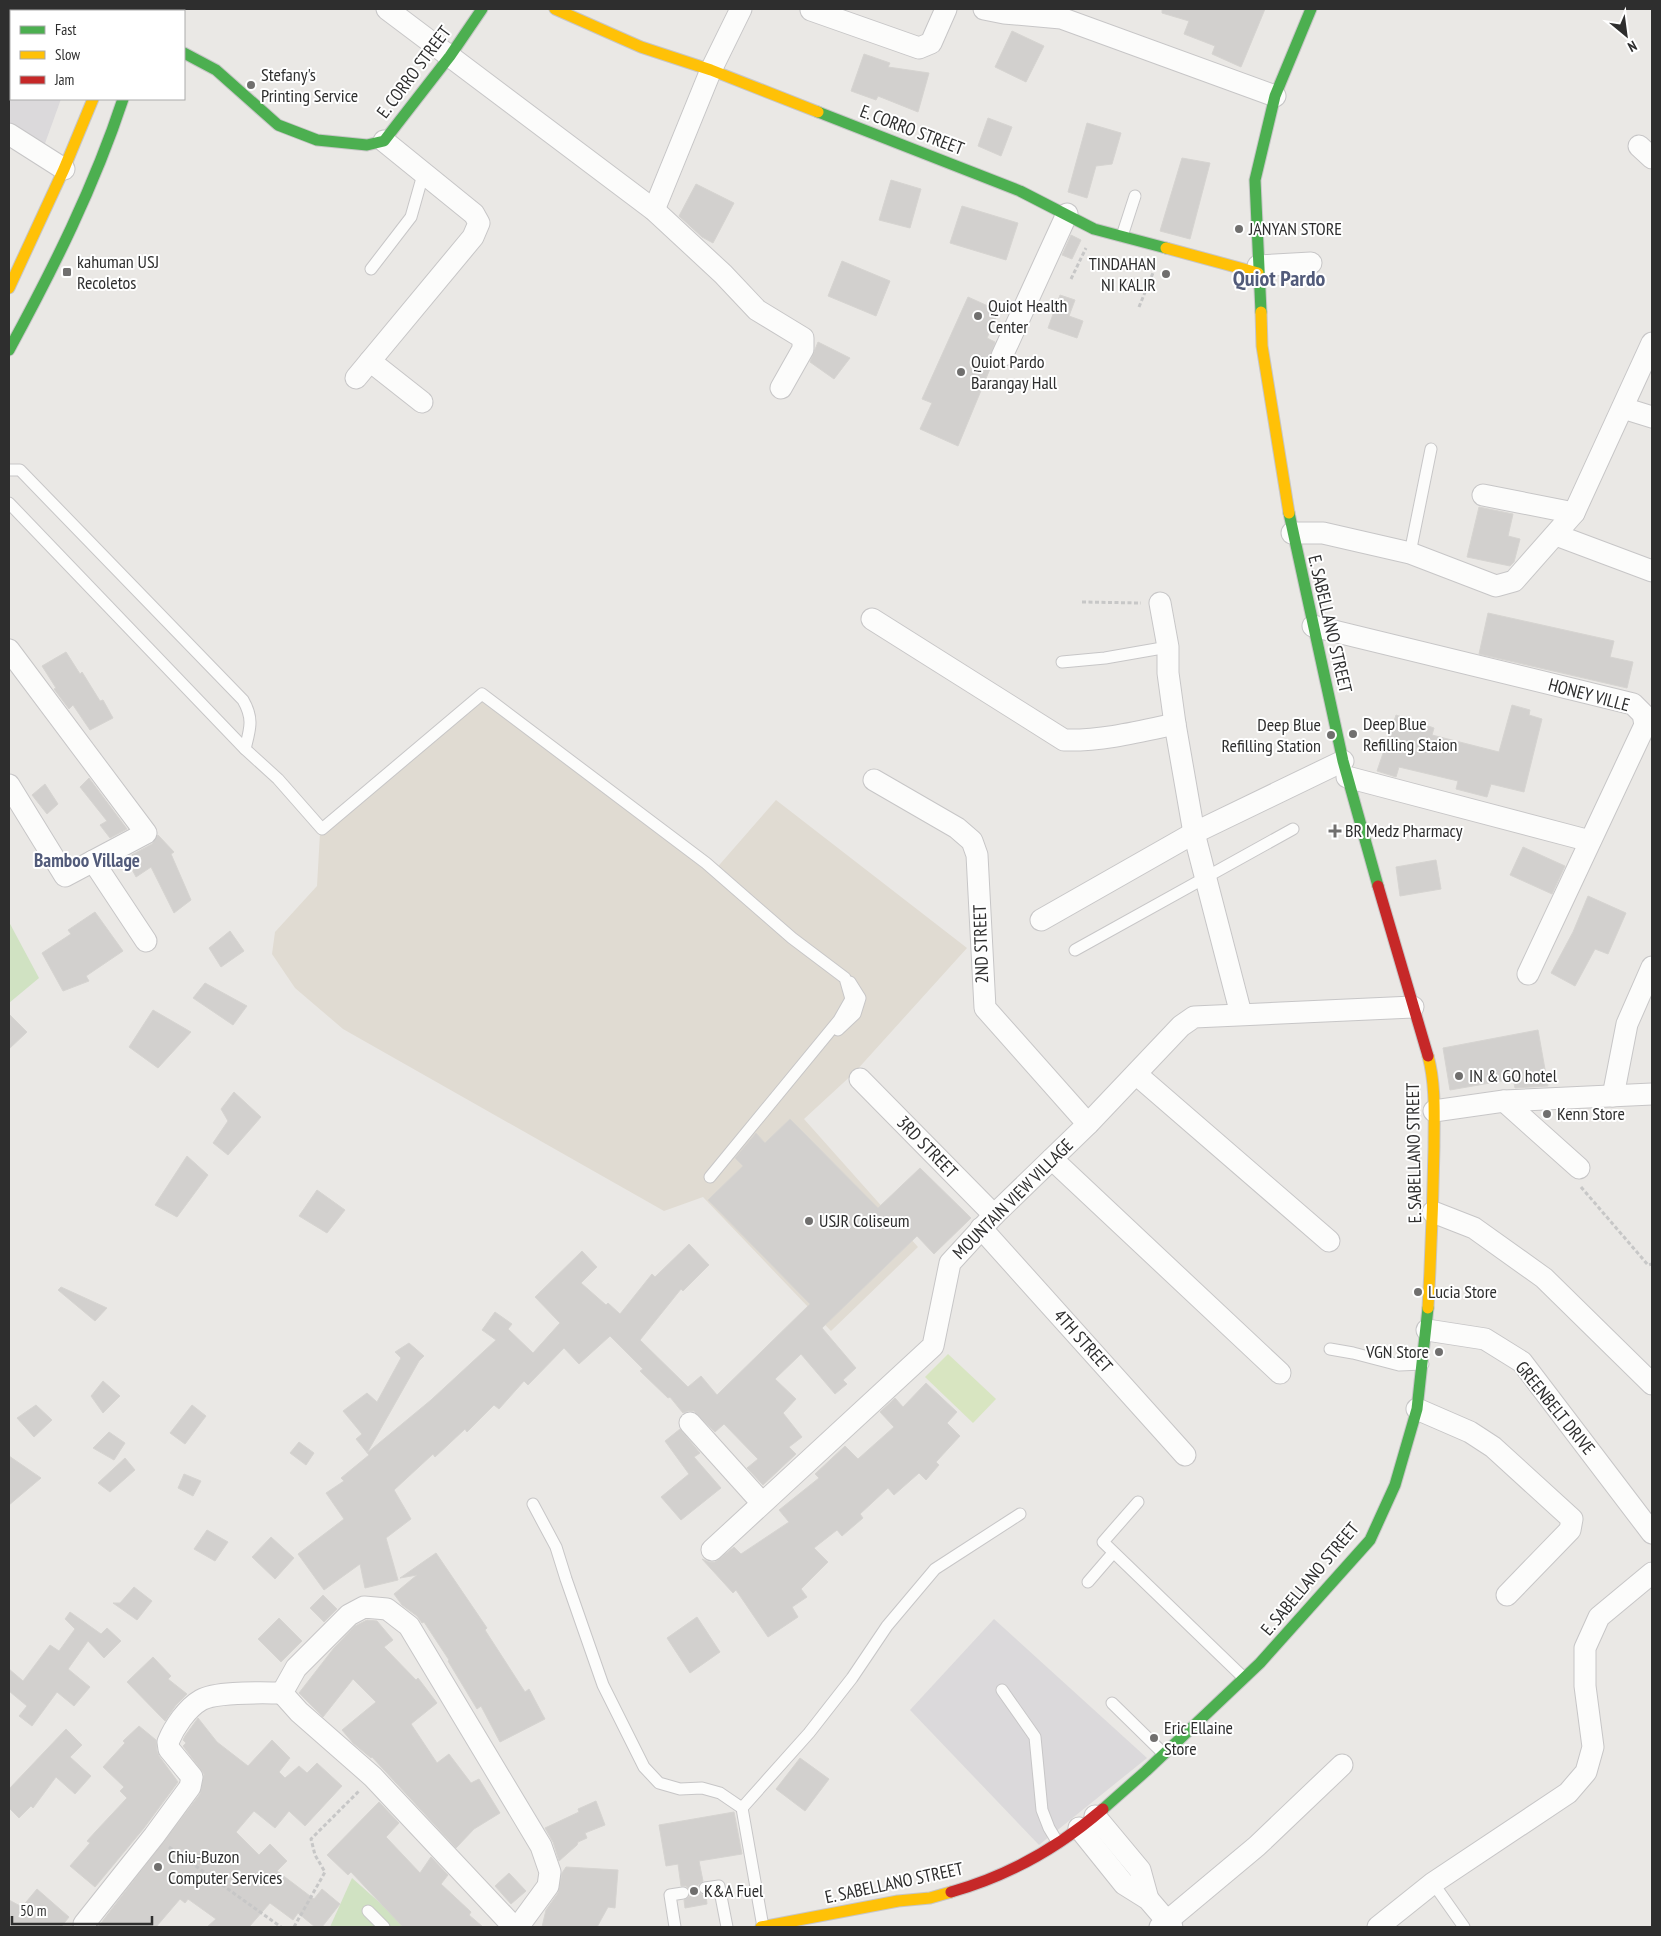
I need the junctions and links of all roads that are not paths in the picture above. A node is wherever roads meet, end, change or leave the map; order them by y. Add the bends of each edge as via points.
1 (387, 9) edge
2 (482, 9) edge
3 (555, 9) edge
4 (741, 9) edge
5 (946, 9) edge
6 (984, 9) edge
7 (1311, 9) edge
8 (811, 10) dead end
9 (1023, 12) edge
10 (185, 54) edge
11 (450, 56) junction
12 (711, 70) junction
13 (1275, 96) junction
14 (93, 100) edge
15 (123, 100) edge
16 (9, 134) edge
17 (384, 141) junction
18 (64, 169) junction
19 (424, 172) junction
20 (1135, 196) dead end
21 (654, 210) junction
22 (1067, 214) junction
23 (1122, 236) junction
24 (1311, 263) dead end
25 (371, 269) dead end
26 (1258, 270) junction
27 (9, 288) edge
28 (1652, 343) edge
29 (9, 350) edge
30 (1002, 356) dead end
31 (370, 361) junction
32 (356, 378) dead end
33 (781, 388) dead end
34 (422, 402) dead end
35 (1623, 408) junction
36 (1652, 417) edge
37 (1431, 450) dead end
38 (9, 470) edge
39 (1483, 494) dead end
40 (9, 503) edge
41 (1574, 513) junction
42 (1292, 532) junction
43 (1556, 535) junction
44 (1410, 553) junction
45 (1652, 571) edge
46 (1160, 603) road end
47 (872, 619) dead end
48 (1313, 626) junction
49 (1168, 647) junction
50 (12, 659) edge
51 (1062, 662) dead end
52 (1175, 724) junction
53 (245, 749) junction
54 (1345, 769) junction
55 (874, 780) dead end
56 (9, 785) edge
57 (1293, 829) dead end
58 (1194, 833) junction
59 (1590, 842) junction
60 (93, 861) junction
61 (1205, 879) junction
62 (1041, 920) dead end
63 (146, 941) dead end
64 (1075, 950) dead end
65 (1652, 967) edge
66 (1528, 974) dead end
67 (1413, 1007) junction
68 (1241, 1014) junction
69 (1136, 1074) junction
70 (860, 1078) dead end
71 (1652, 1094) edge
72 (1613, 1096) junction
73 (1504, 1101) junction
74 (1434, 1111) junction
75 (1088, 1124) junction
76 (1052, 1159) junction
77 (1579, 1168) road end
78 (710, 1177) dead end
79 (1433, 1212) junction
80 (988, 1222) junction
81 (1329, 1241) dead end
82 (1427, 1330) junction
83 (1330, 1349) dead end
84 (1423, 1364) junction
85 (1280, 1374) dead end
86 (1652, 1384) edge
87 (1417, 1409) junction
88 (690, 1423) dead end
89 (1185, 1455) dead end
90 (1138, 1502) dead end
91 (762, 1503) junction
92 (533, 1504) dead end
93 (1020, 1514) dead end
94 (1652, 1533) edge
95 (712, 1550) dead end
96 (1114, 1553) junction
97 (1651, 1575) edge
98 (1088, 1582) dead end
99 (1507, 1595) dead end
100 (1244, 1678) junction
101 (1002, 1690) dead end
102 (282, 1693) junction
103 (1112, 1703) dead end
104 (1164, 1754) junction
105 (1342, 1765) dead end
106 (742, 1808) junction
107 (1087, 1822) junction
108 (1058, 1843) junction
109 (1434, 1883) junction
110 (704, 1888) dead end
111 (895, 1888) dead end
112 (683, 1893) dead end
113 (898, 1901) junction
114 (368, 1911) dead end
115 (84, 1924) dead end
116 (1167, 1925) edge
117 (384, 1927) edge
118 (516, 1927) edge
119 (675, 1927) edge
120 (727, 1927) edge
121 (762, 1927) edge
122 (1378, 1927) edge
123 (1464, 1927) edge

1 - 11 street
2 - 11 street, E. CORRO STREET
3 - 12 street, E. CORRO STREET via 641,46
4 - 12 street
5 - 8 street via 930,43 919,48
6 - 9 street
7 - 13 street, E. SABELLANO STREET
9 - 13 street via 1061,18
10 - 17 street, E. CORRO STREET via 216,70 278,125 317,140 367,145
11 - 17 street, E. CORRO STREET
11 - 21 street
12 - 21 street
12 - 22 street, E. CORRO STREET via 1020,191
13 - 26 street, E. SABELLANO STREET via 1255,180
14 - 18 street
15 - 29 street via 96,176 42,290
16 - 18 street
17 - 19 street
18 - 27 street
19 - 25 lane via 410,218
19 - 31 street via 474,214 479,223 473,237
20 - 23 lane
21 - 33 street via 757,310 803,338 803,349
22 - 23 street, E. CORRO STREET via 1094,229
22 - 30 street
23 - 26 street, E. CORRO STREET
24 - 26 street
26 - 42 street, E. SABELLANO STREET via 1262,346
28 - 35 street
31 - 32 street
31 - 34 street
35 - 36 street
35 - 41 street
37 - 44 lane
38 - 53 lane via 20,470 242,700 251,721
39 - 41 street
40 - 53 lane
41 - 43 street
42 - 44 street via 1323,533
42 - 48 street, E. SABELLANO STREET
43 - 44 street via 1514,581 1496,586
43 - 45 street
46 - 49 street
47 - 52 street via 1064,740 1118,737
48 - 54 street, E. SABELLANO STREET
48 - 59 street, HONEY VILLE via 1633,704 1643,714 1645,725
49 - 51 lane
49 - 52 street
50 - 60 street via 146,833
52 - 58 street
53 - 78 lane via 278,779 322,829 482,694 706,863 792,938 845,978 851,999 839,1020
54 - 58 street
54 - 59 street
54 - 67 street, E. SABELLANO STREET
55 - 75 street, 2ND STREET via 957,828 972,841 977,855 985,1008
56 - 60 street via 65,876
57 - 61 lane
58 - 61 street
58 - 62 street
59 - 66 street, HONEY VILLE
60 - 63 street
61 - 64 lane
61 - 68 street
65 - 72 street via 1627,1024
67 - 68 street, MOUNTAIN VIEW VILLAGE
67 - 74 street, E. SABELLANO STREET via 1430,1064
68 - 69 street, MOUNTAIN VIEW VILLAGE via 1194,1017 1181,1026
69 - 75 street, MOUNTAIN VIEW VILLAGE
69 - 81 street
70 - 80 street, 3RD STREET
71 - 72 street
72 - 73 street
73 - 74 street
73 - 77 street
74 - 79 street, E. SABELLANO STREET
75 - 76 street, MOUNTAIN VIEW VILLAGE
76 - 80 street, MOUNTAIN VIEW VILLAGE
76 - 85 street
79 - 82 street, E. SABELLANO STREET
79 - 86 street via 1474,1228 1544,1278
80 - 89 street, 4TH STREET
80 - 91 street, MOUNTAIN VIEW VILLAGE via 950,1263 933,1346
82 - 84 street, E. SABELLANO STREET
82 - 94 street, GREENBELT DRIVE via 1486,1339 1522,1362
83 - 84 lane via 1399,1365
84 - 87 street, E. SABELLANO STREET
87 - 99 street via 1470,1432 1492,1447 1572,1519 1570,1530
87 - 100 street, E. SABELLANO STREET via 1395,1485 1370,1540
88 - 91 street
90 - 96 lane via 1103,1542
91 - 95 street, MOUNTAIN VIEW VILLAGE
92 - 106 lane via 556,1547 603,1685 644,1767 659,1783 680,1789 702,1788 720,1793
93 - 106 lane via 935,1569 887,1626 809,1733
96 - 98 lane
96 - 100 lane
97 - 109 street via 1599,1617 1585,1648 1585,1686 1593,1747 1586,1772 1568,1793
100 - 104 street, E. SABELLANO STREET
101 - 108 lane via 1035,1737 1042,1810
102 - 115 street via 216,1695 202,1699 190,1708 168,1742 169,1749 192,1777 190,1787
102 - 118 street via 373,1777
102 - 118 street via 296,1668 349,1615 364,1607 387,1609 409,1626 541,1846 550,1872 548,1886
103 - 104 lane
104 - 107 street, E. SABELLANO STREET
105 - 116 street
106 - 121 lane
107 - 108 street, E. SABELLANO STREET
107 - 116 street via 1124,1884 1148,1899
108 - 113 street, E. SABELLANO STREET via 1005,1874 930,1898
109 - 122 street
109 - 123 lane
110 - 120 lane via 719,1886
111 - 113 lane
112 - 119 lane via 670,1895
113 - 121 street, E. SABELLANO STREET
114 - 117 lane

